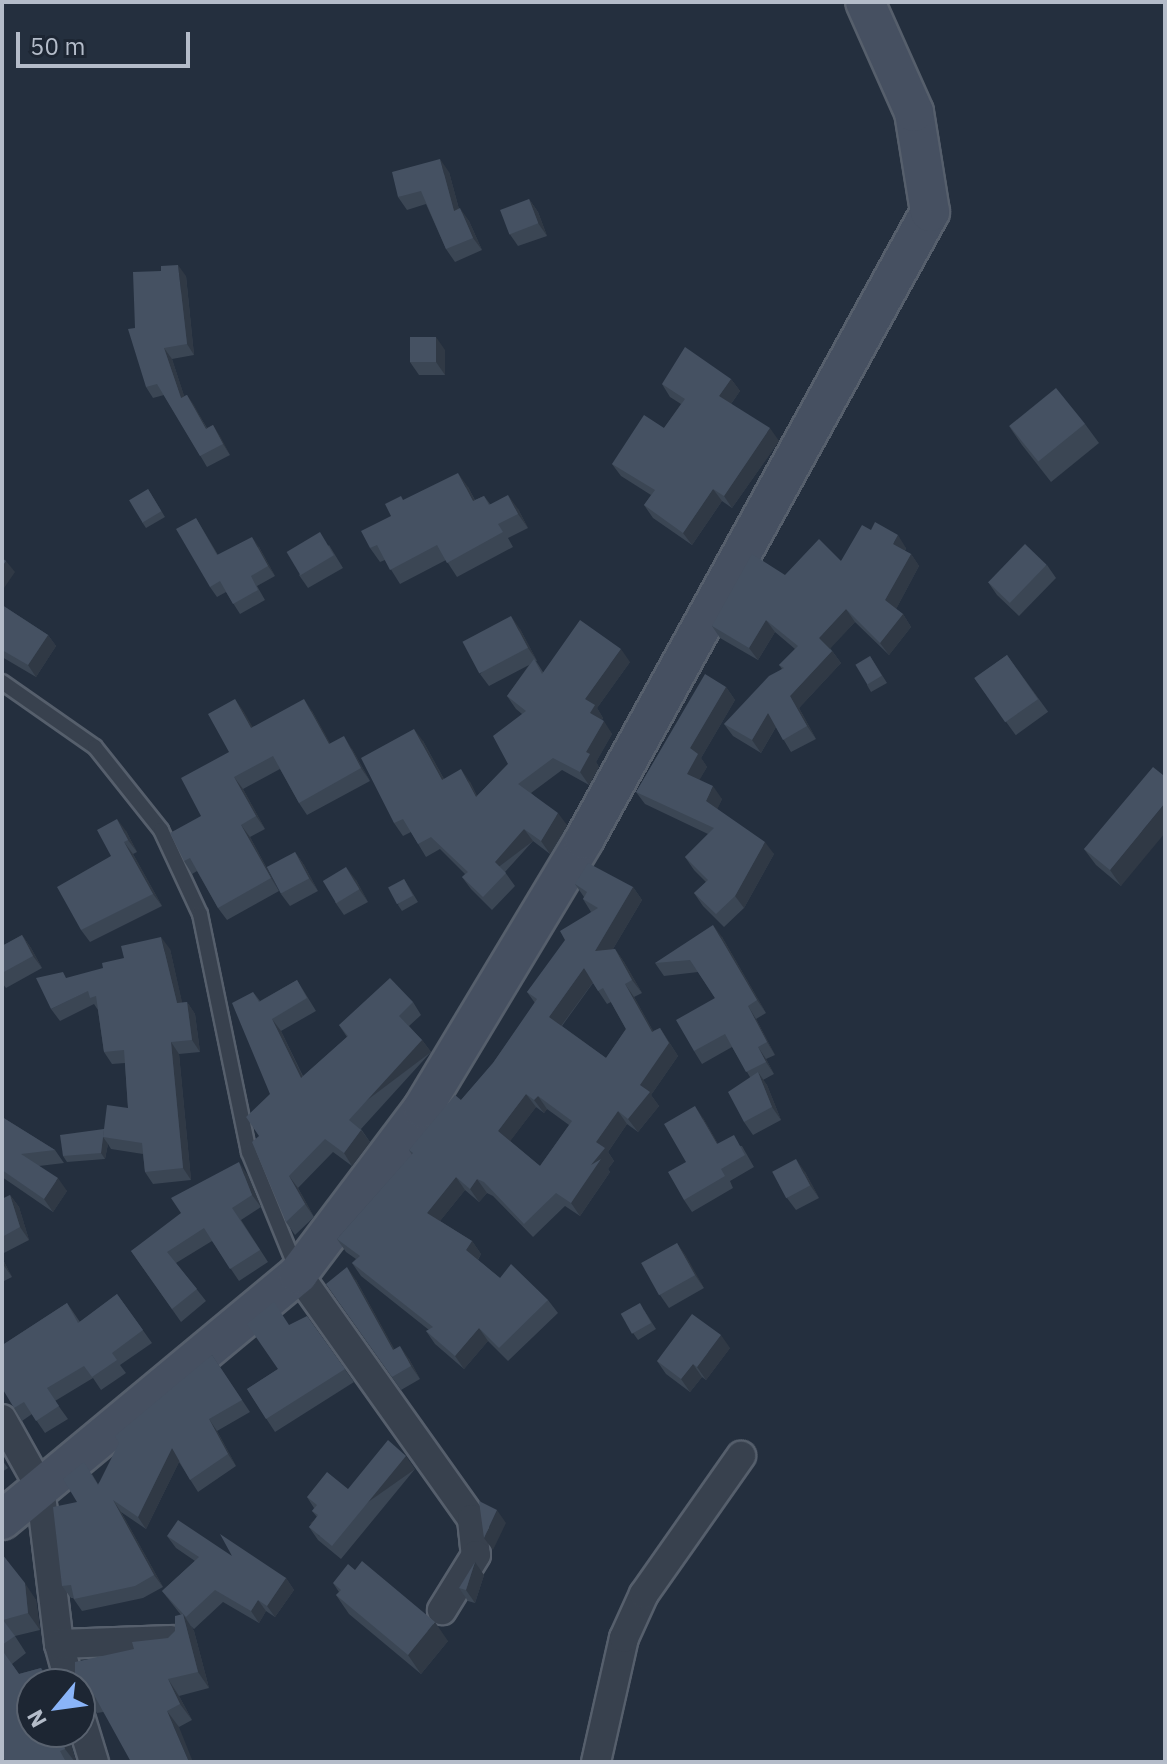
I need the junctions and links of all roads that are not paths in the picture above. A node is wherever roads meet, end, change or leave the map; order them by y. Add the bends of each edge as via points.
1 (865, 2) edge
2 (2, 682) edge
3 (298, 1274) junction
4 (2, 1419) edge
5 (741, 1456) dead end
6 (40, 1487) junction
7 (2, 1520) edge
8 (442, 1610) dead end
9 (171, 1640) edge
10 (59, 1644) junction
11 (66, 1668) edge
12 (596, 1762) edge

1 - 3 street via 914,112 930,212 584,840 423,1108
2 - 3 lane via 95,747 161,830 200,914 249,1152
3 - 6 street
3 - 8 street via 472,1519 476,1555
4 - 6 street
5 - 12 street via 644,1594 624,1638
6 - 7 street
6 - 10 street
9 - 10 street
10 - 11 street

